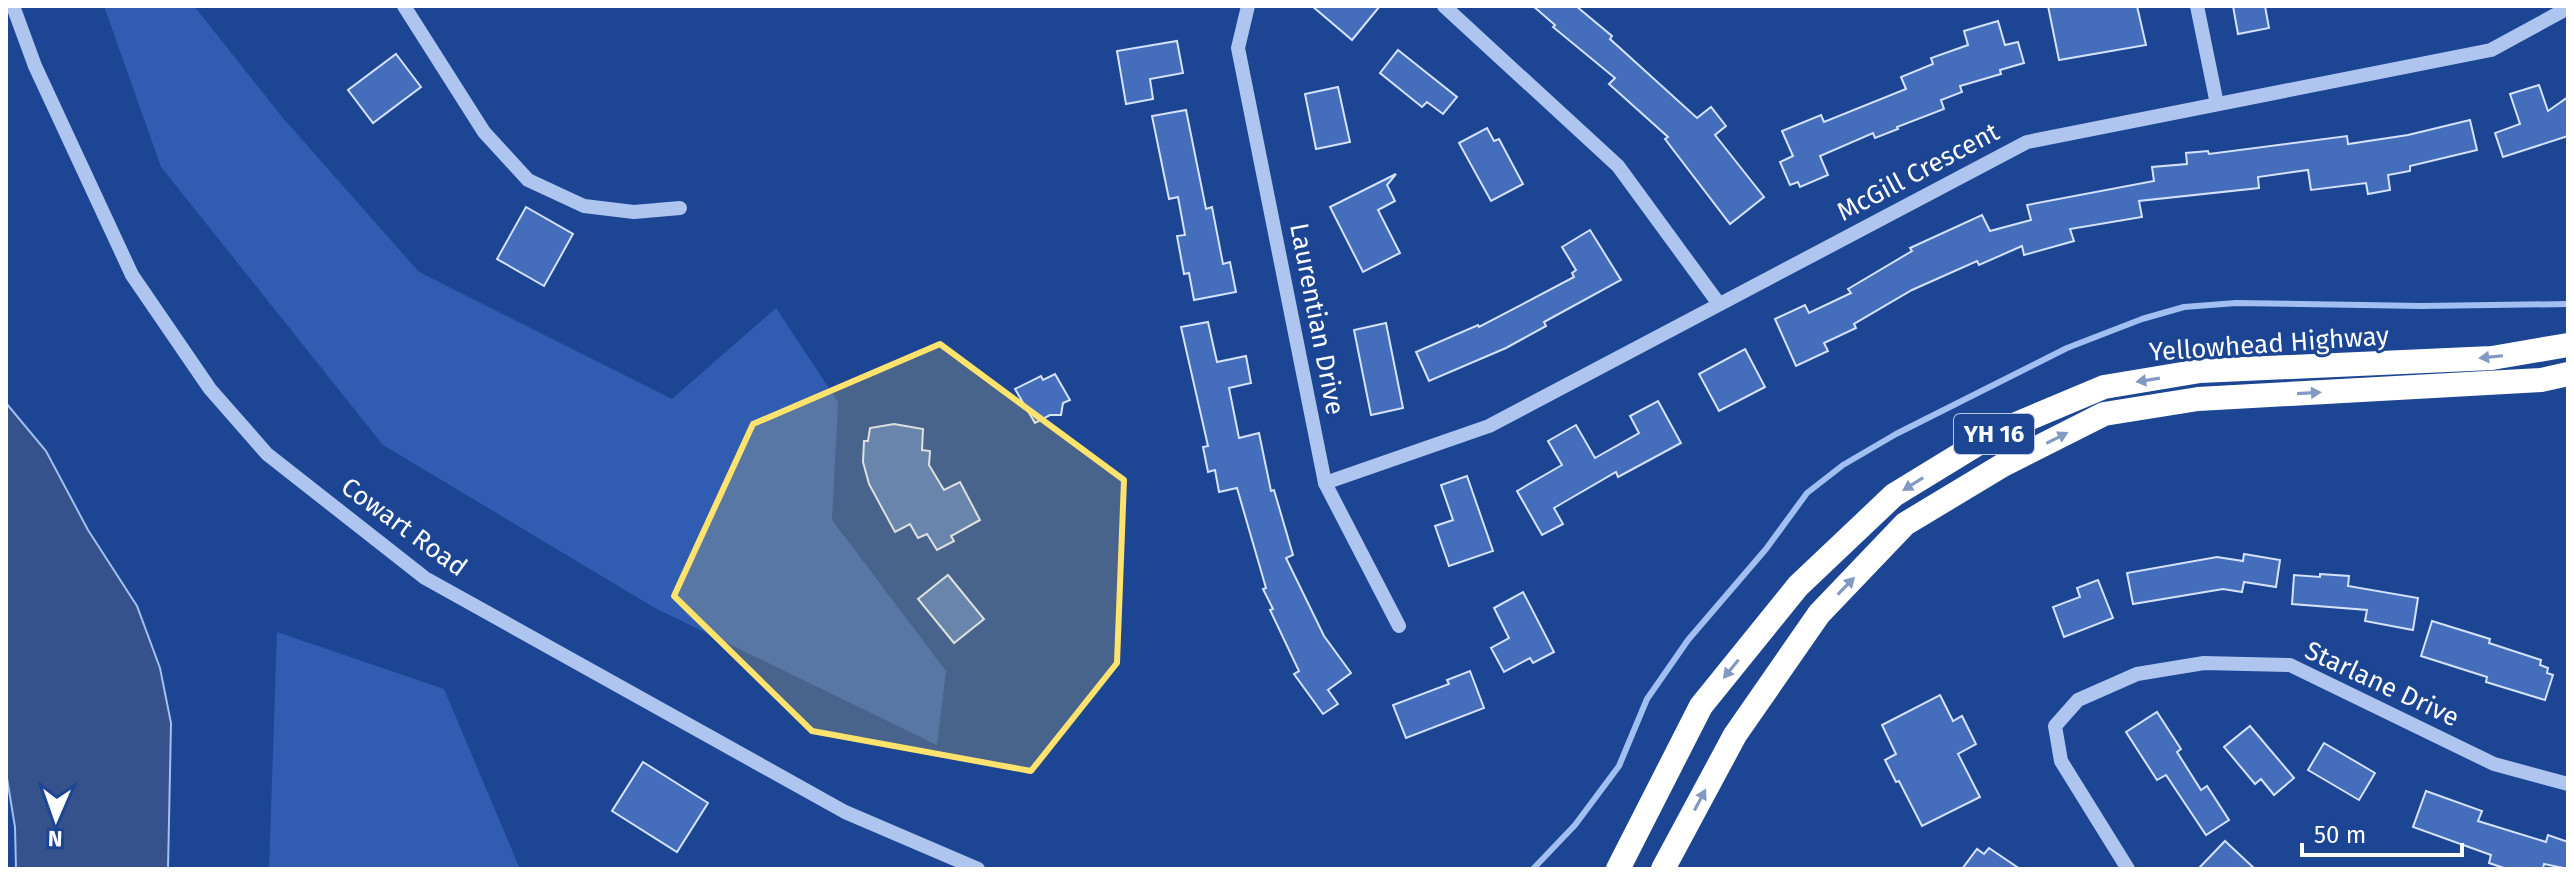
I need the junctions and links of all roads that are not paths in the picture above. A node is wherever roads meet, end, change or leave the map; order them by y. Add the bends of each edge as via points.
1 (13, 6) edge
2 (404, 6) edge
3 (1248, 6) edge
4 (1444, 6) edge
5 (2197, 6) edge
6 (2568, 8) edge
7 (2217, 104) junction
8 (680, 208) dead end
9 (1719, 304) junction
10 (2568, 345) edge
11 (2568, 374) edge
12 (1325, 483) junction
13 (1399, 626) dead end
14 (2568, 784) edge
15 (978, 869) edge
16 (1618, 869) edge
17 (1663, 869) edge
18 (2128, 869) edge

1 - 15 street, Cowart Road via 35,66 132,275 210,389 267,454 425,578 845,812
2 - 8 street via 484,132 528,180 584,206 634,212
3 - 12 street, Laurentian Drive via 1238,48
4 - 9 street via 1618,166
5 - 7 street
6 - 7 street, McGill Crescent via 2491,50
7 - 9 street, McGill Crescent via 2027,142
9 - 12 street, McGill Crescent via 1489,426
10 -> 16 highway, Yellowhead Highway / YH 16 via 2492,358 2200,371 2104,387 1997,432 1894,495 1798,586 1701,706
17 -> 11 highway, Yellowhead Highway / YH 16 via 1735,735 1819,614 1905,524 2003,465 2120,411 2198,399 2541,380
12 - 13 street, Laurentian Drive
14 - 18 street, Starlane Drive via 2494,764 2290,665 2204,663 2137,674 2078,700 2055,726 2061,761

